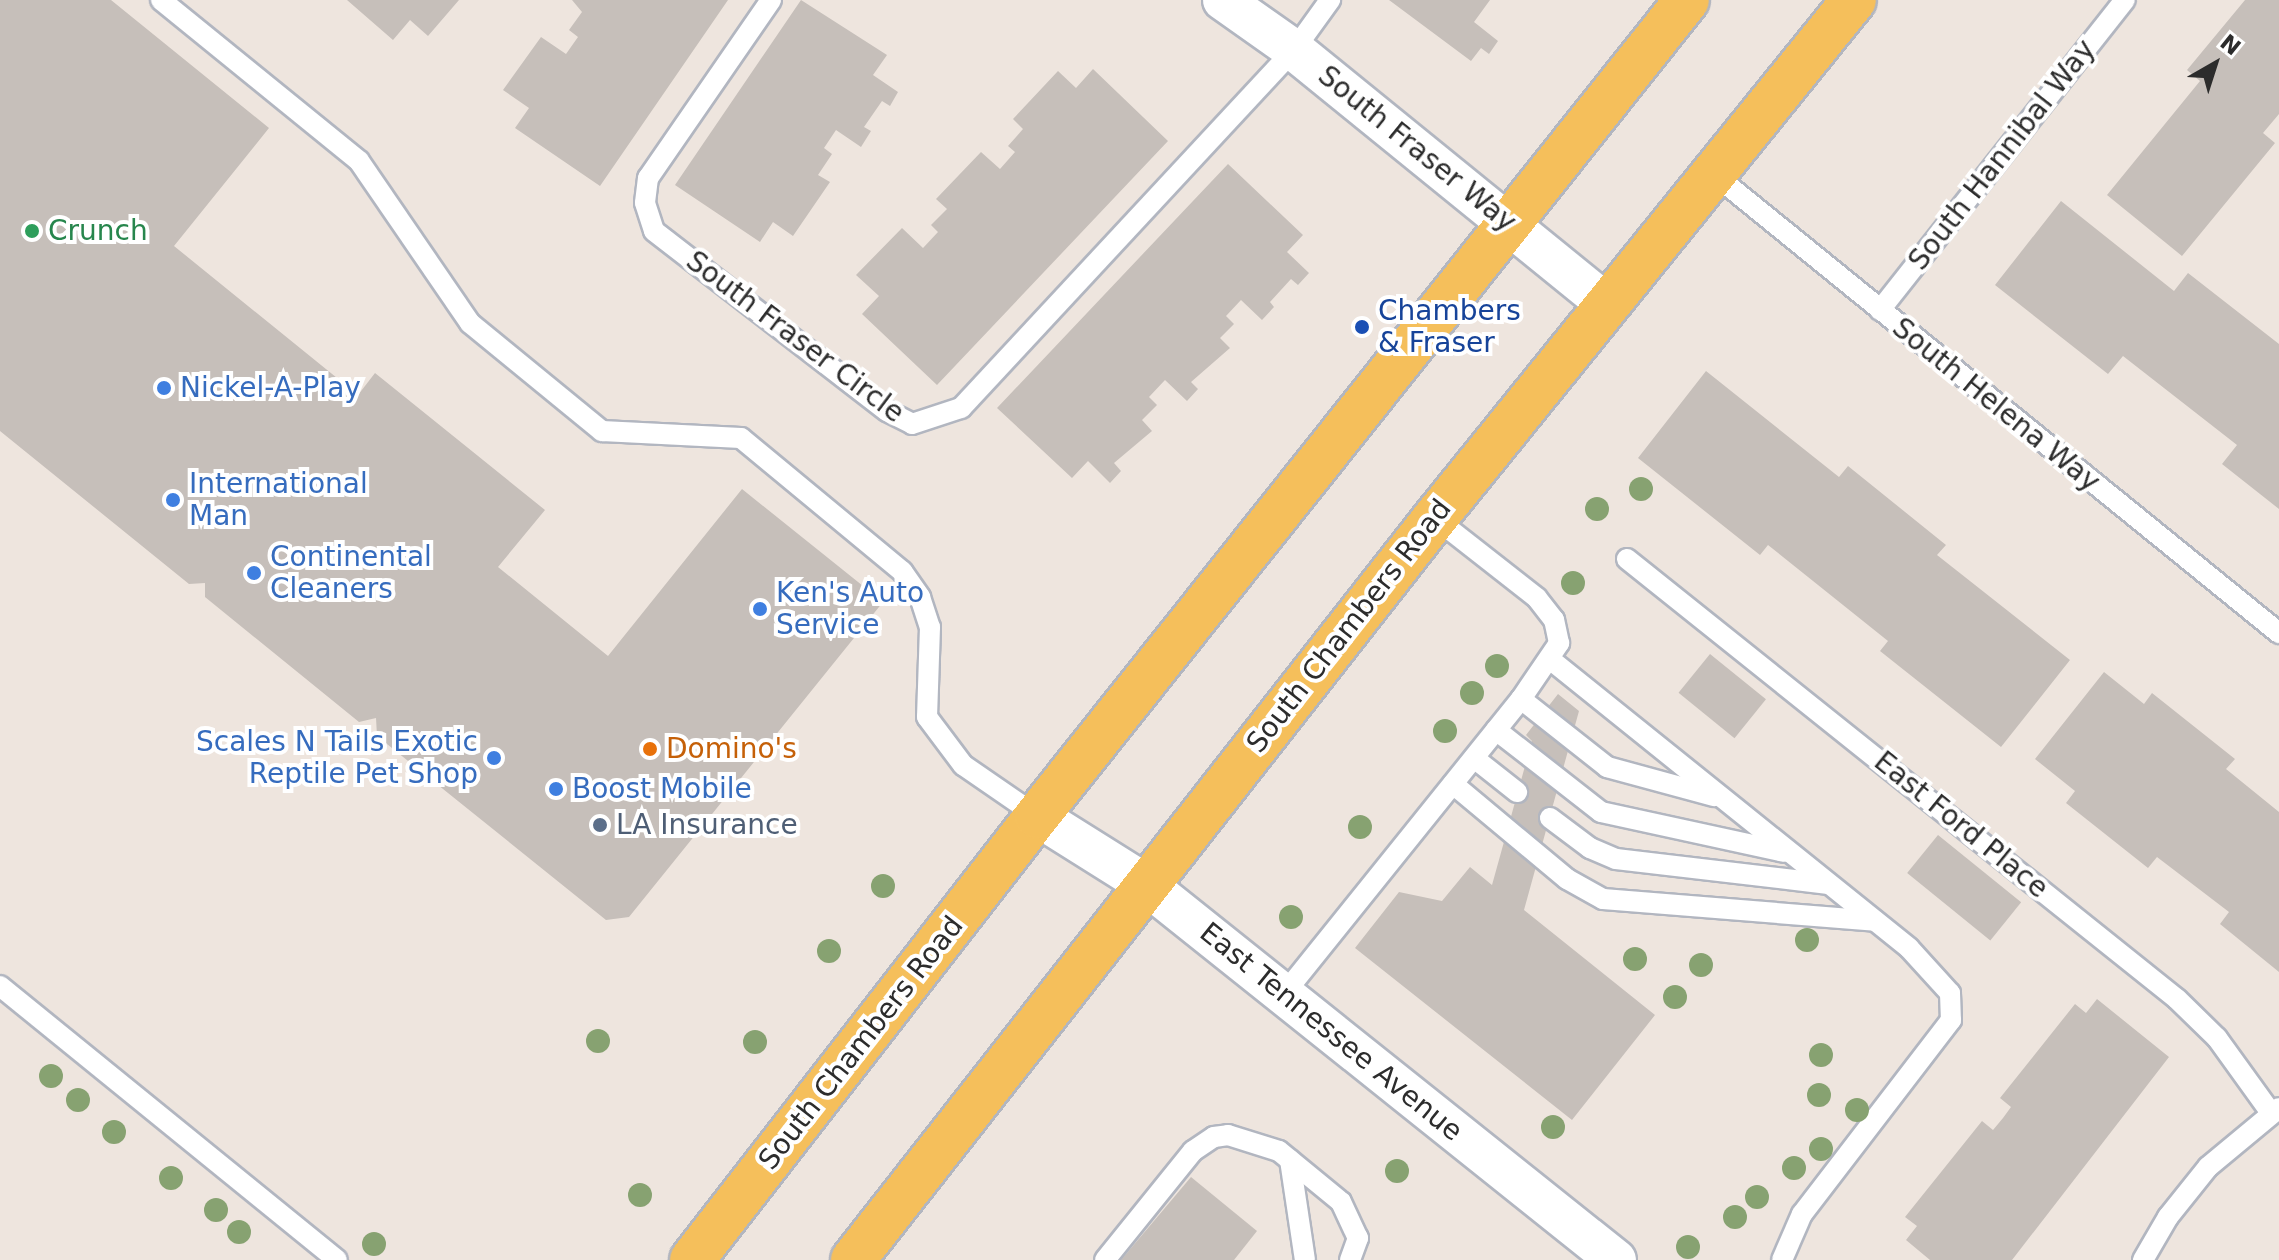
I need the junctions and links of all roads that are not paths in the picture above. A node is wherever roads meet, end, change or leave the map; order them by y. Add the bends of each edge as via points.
1 (161, 0) edge
2 (771, 0) edge
3 (1223, 0) edge
4 (1330, 0) edge
5 (1687, 0) edge
6 (1854, 0) edge
7 (2125, 0) edge
8 (1294, 50) junction
9 (1715, 175) junction
10 (1509, 222) junction
11 (1607, 304) junction
12 (1880, 310) junction
13 (1435, 518) junction
14 (1627, 559) dead end
15 (2279, 633) edge
16 (1551, 660) junction
17 (1521, 699) junction
18 (1496, 730) junction
19 (1474, 758) junction
20 (1453, 784) junction
21 (1517, 792) dead end
22 (1722, 798) junction
23 (1037, 816) junction
24 (1550, 818) dead end
25 (1788, 853) junction
26 (1144, 883) junction
27 (1829, 884) junction
28 (1875, 921) junction
29 (0, 986) edge
30 (1283, 995) junction
31 (2275, 1110) edge
32 (1290, 1160) junction
33 (337, 1260) edge
34 (692, 1260) edge
35 (853, 1260) edge
36 (1105, 1260) edge
37 (1305, 1260) edge
38 (1350, 1260) edge
39 (1616, 1260) edge
40 (1782, 1260) edge
41 (2143, 1260) edge

1 - 23 lane via 359,161 470,323 602,431 741,438 902,571 920,597 930,627 927,717 963,765
2 - 8 lane, South Fraser Circle via 648,178 645,203 654,231 887,411 912,424 961,408
3 - 8 street, South Fraser Way
4 - 8 lane
5 - 10 main road, South Chambers Road
6 - 9 main road, South Chambers Road
7 - 12 lane, South Hannibal Way
8 - 10 street, South Fraser Way
9 - 11 main road, South Chambers Road
9 - 12 lane, South Helena Way
10 - 11 street, South Fraser Way
10 - 23 main road, South Chambers Road
11 - 13 main road, South Chambers Road
12 - 15 lane, South Helena Way
13 - 16 lane via 1547,609 1559,633
13 - 26 main road, South Chambers Road
14 - 31 lane, East Ford Place via 2177,999 2217,1038
16 - 17 lane
16 - 22 lane
17 - 18 lane
17 - 22 lane via 1607,767
18 - 19 lane
18 - 25 lane via 1601,812
19 - 20 lane
19 - 21 lane
20 - 28 lane via 1567,879 1603,899
20 - 30 lane
22 - 25 lane
23 - 26 street, East Tennessee Avenue
23 - 34 main road, South Chambers Road
24 - 27 lane via 1590,848 1616,859
25 - 27 lane
26 - 30 street, East Tennessee Avenue
26 - 35 main road, South Chambers Road
27 - 28 lane
28 - 40 lane via 1929,967 1954,1002 1951,1020 1802,1214
29 - 33 lane
30 - 39 street, East Tennessee Avenue
31 - 41 lane via 2188,1191
32 - 36 lane via 1245,1137 1214,1137 1193,1151
32 - 37 lane
32 - 38 lane via 1349,1213 1358,1238

